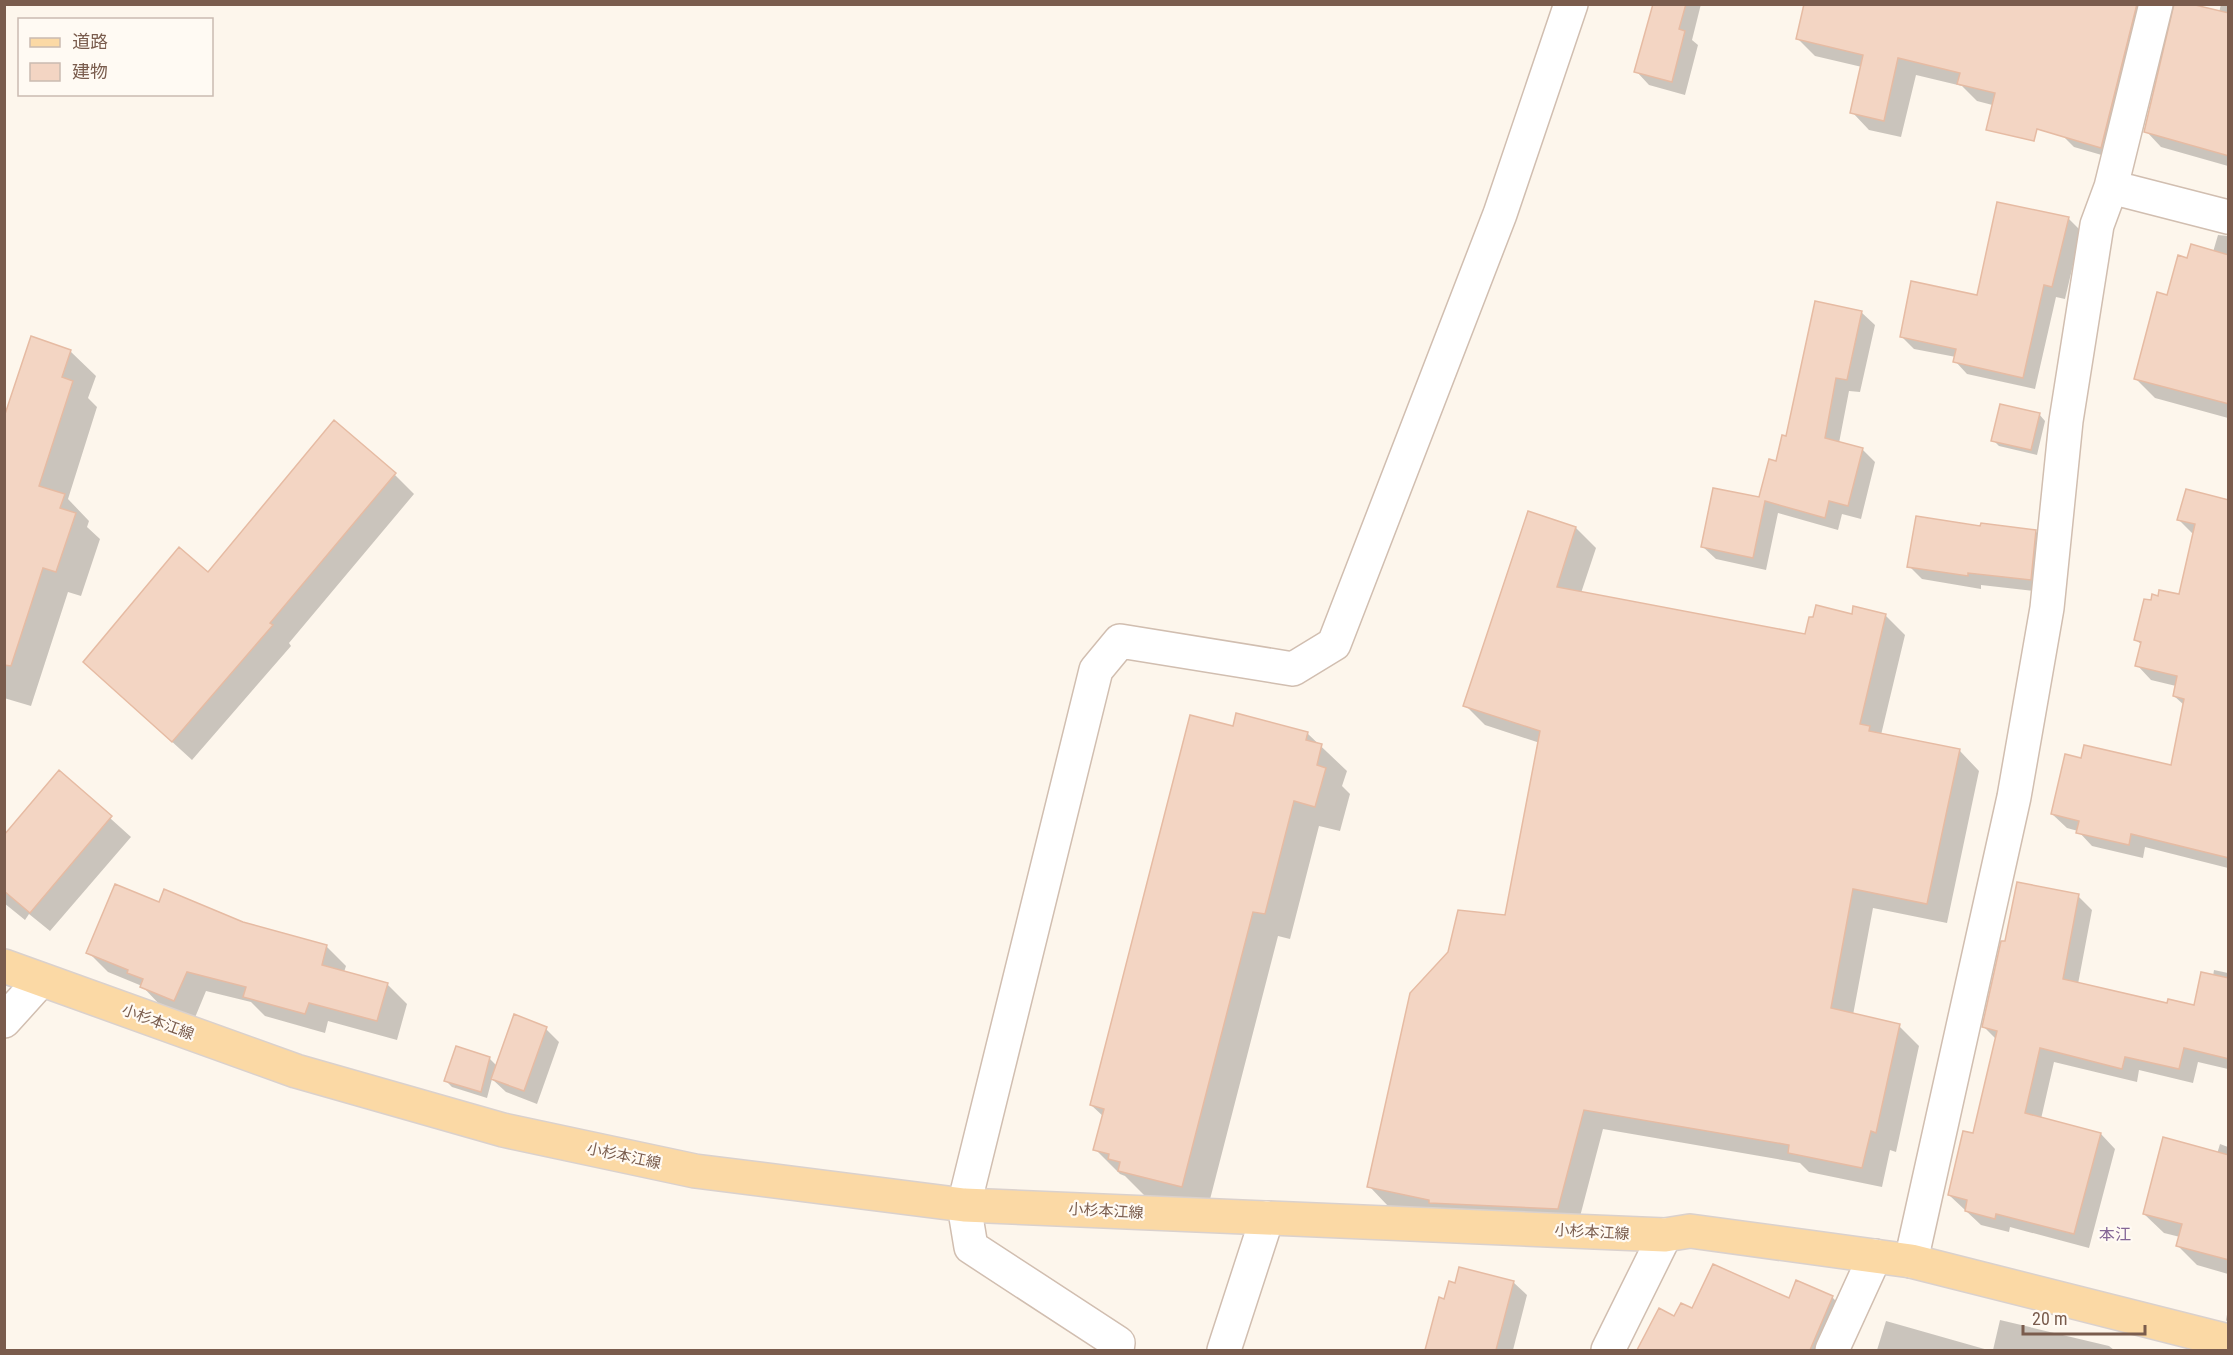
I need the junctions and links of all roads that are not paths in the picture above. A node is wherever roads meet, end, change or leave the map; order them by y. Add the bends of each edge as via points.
1 (1571, 4) edge
2 (2156, 4) edge
3 (2111, 187) junction
4 (2229, 217) edge
5 (4, 966) edge
6 (41, 980) junction
7 (4, 1021) edge
8 (964, 1205) junction
9 (1267, 1218) junction
10 (1665, 1235) junction
11 (1875, 1256) junction
12 (1911, 1261) junction
13 (2229, 1341) edge
14 (1117, 1350) edge
15 (1224, 1350) edge
16 (1608, 1350) edge
17 (1832, 1350) edge

1 - 8 street via 1500,214 1334,644 1293,669 1120,641 1096,669
2 - 3 street
3 - 4 street
3 - 12 street via 2097,225 2066,421 2047,608 2014,797
5 - 6 main road, 小杉本江線
6 - 7 street
6 - 8 main road, 小杉本江線 via 296,1071 503,1130 695,1171
8 - 9 main road, 小杉本江線
8 - 14 street via 971,1247 1118,1343
9 - 10 main road, 小杉本江線
9 - 15 street
10 - 11 main road, 小杉本江線 via 1690,1231
10 - 16 street
11 - 12 main road, 小杉本江線
11 - 17 street
12 - 13 main road, 小杉本江線

